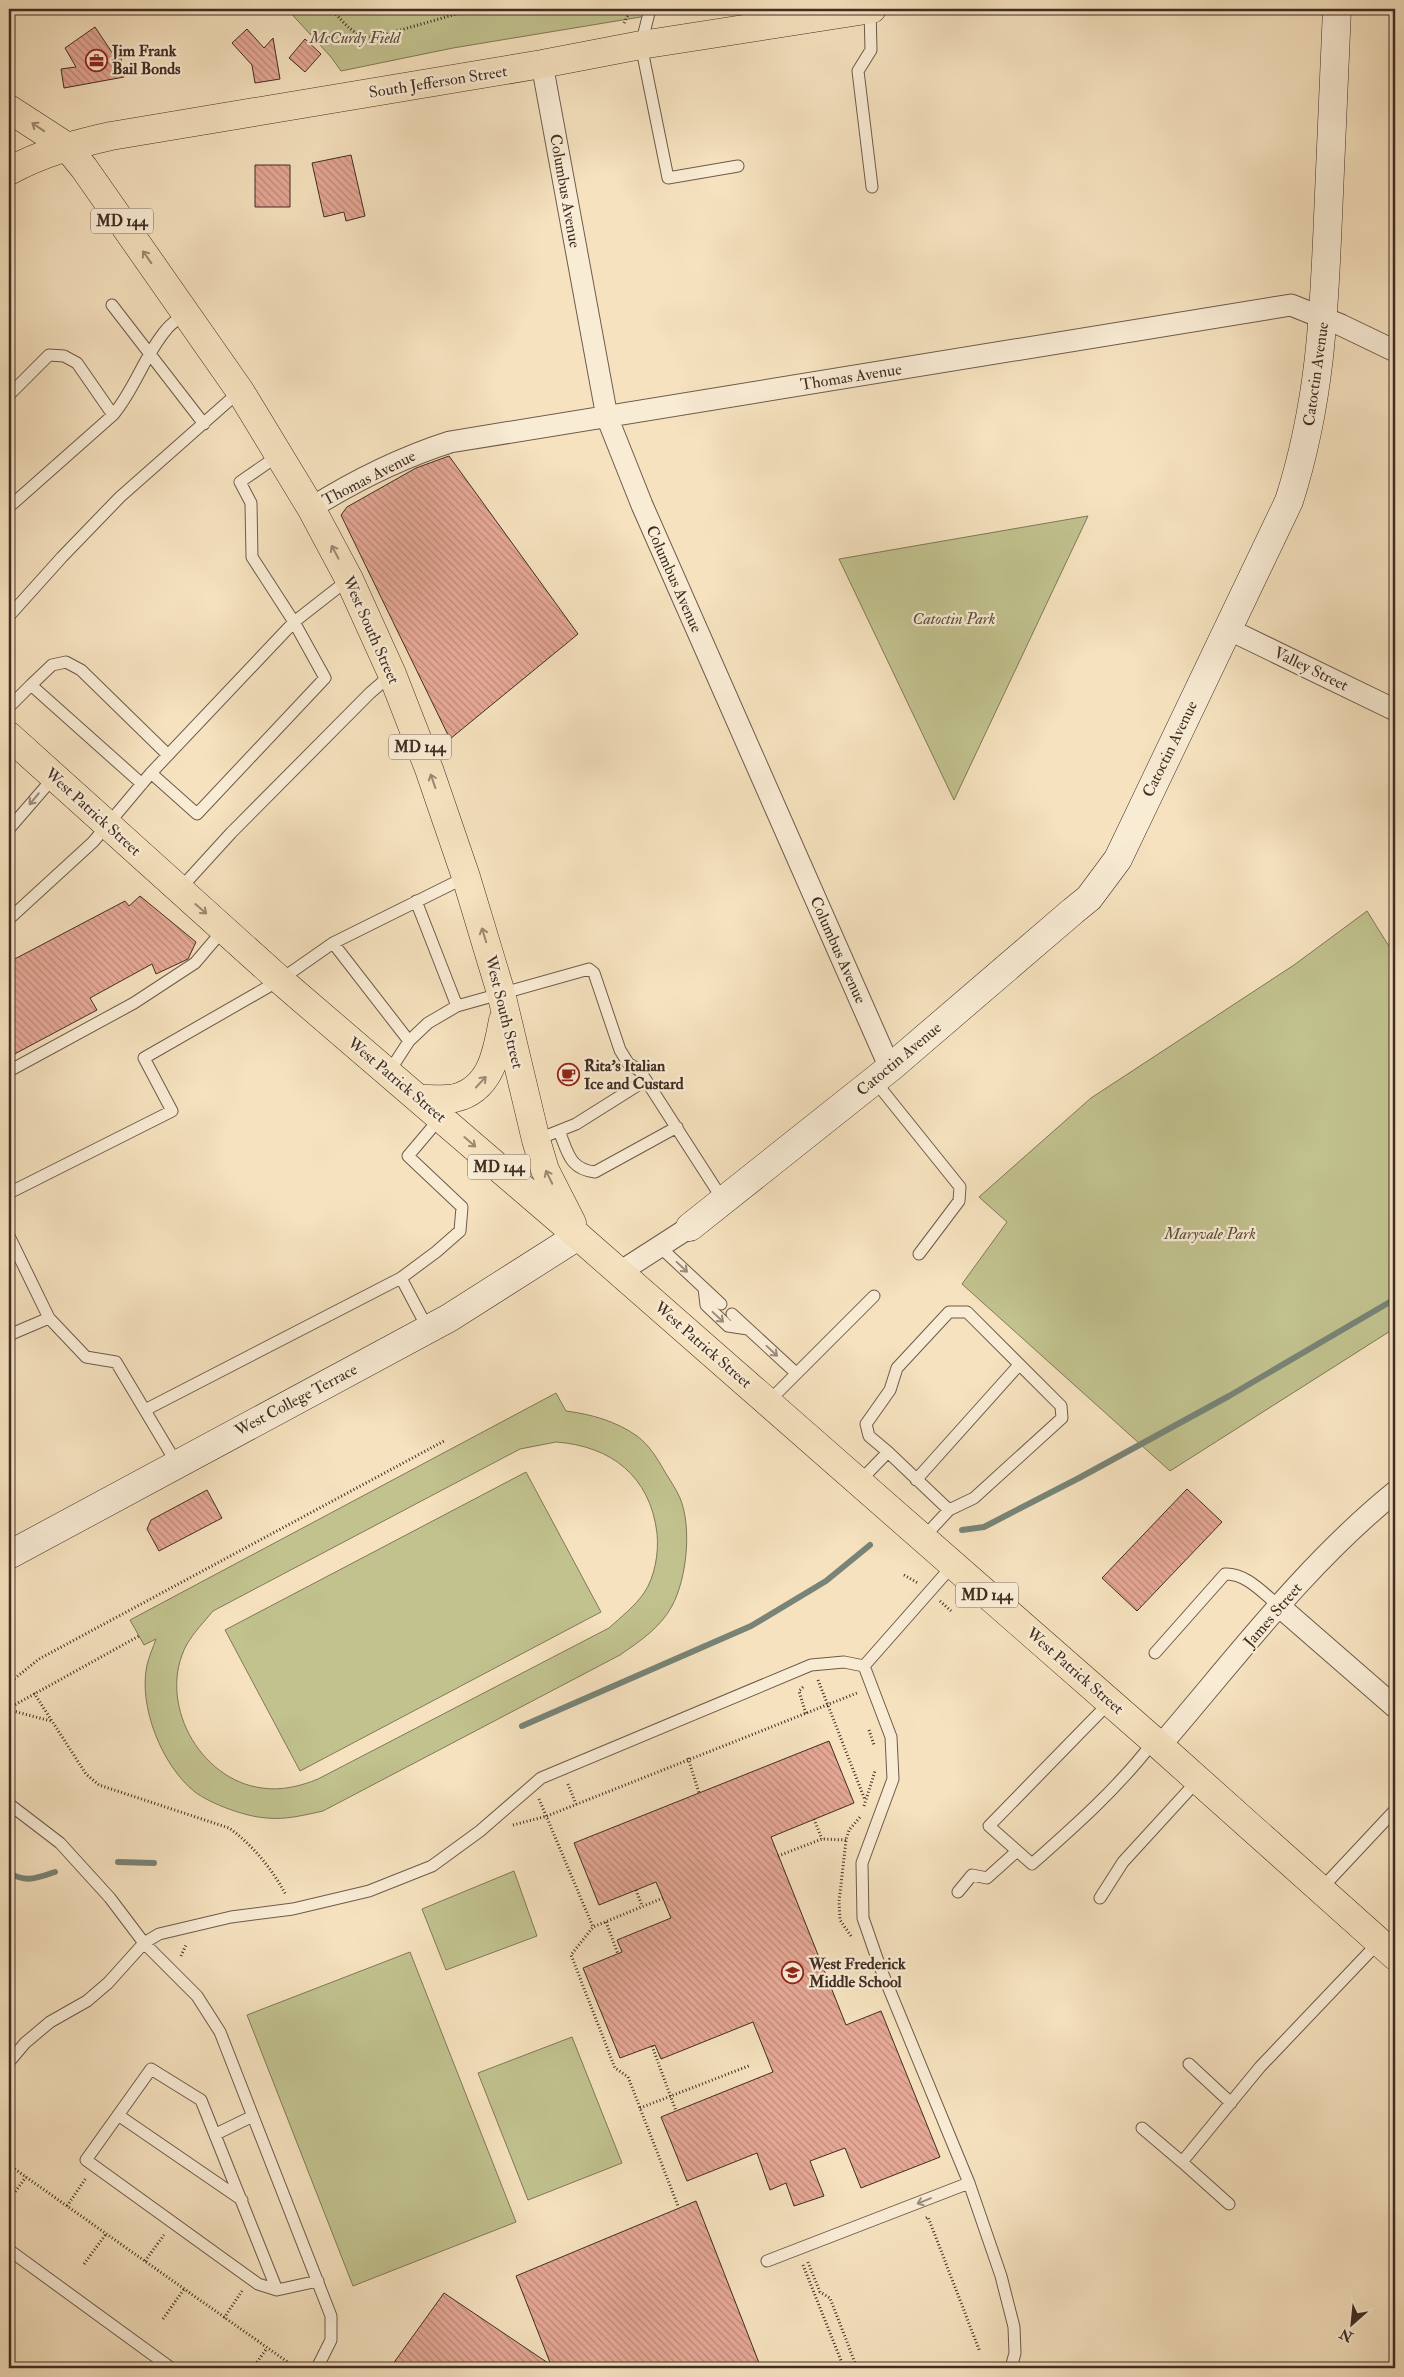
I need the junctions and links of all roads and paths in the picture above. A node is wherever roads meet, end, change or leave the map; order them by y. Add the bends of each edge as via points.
1 (331, 9) edge
2 (474, 9) edge
3 (631, 9) edge
4 (650, 9) edge
5 (871, 9) edge
6 (1337, 9) edge
7 (624, 23) dead end
8 (641, 45) junction
9 (542, 64) junction
10 (9, 109) edge
11 (66, 146) junction
12 (738, 166) dead end
13 (9, 171) edge
14 (872, 187) dead end
15 (112, 305) dead end
16 (186, 312) junction
17 (1324, 317) junction
18 (1395, 351) edge
19 (149, 353) junction
20 (240, 391) junction
21 (9, 395) edge
22 (113, 415) junction
23 (607, 417) junction
24 (204, 424) junction
25 (279, 455) junction
26 (9, 507) edge
27 (311, 508) junction
28 (349, 579) junction
29 (9, 616) edge
30 (294, 622) junction
31 (1228, 629) junction
32 (392, 674) junction
33 (31, 685) junction
34 (9, 707) edge
35 (1395, 710) edge
36 (9, 736) edge
37 (168, 755) junction
38 (151, 773) junction
39 (54, 777) junction
40 (142, 784) junction
41 (108, 825) junction
42 (9, 829) edge
43 (466, 878) junction
44 (179, 890) junction
45 (416, 901) junction
46 (9, 919) edge
47 (224, 929) junction
48 (333, 943) junction
49 (280, 980) junction
50 (503, 1000) junction
51 (457, 1006) junction
52 (409, 1041) junction
53 (9, 1071) edge
54 (389, 1072) junction
55 (882, 1074) junction
56 (646, 1080) junction
57 (420, 1099) junction
58 (441, 1117) junction
59 (677, 1127) junction
60 (547, 1135) junction
61 (9, 1193) edge
62 (723, 1200) junction
63 (690, 1227) joint
64 (9, 1236) edge
65 (578, 1236) junction
66 (660, 1247) junction
67 (919, 1254) dead end
68 (620, 1272) junction
69 (400, 1278) junction
70 (704, 1288) junction
71 (874, 1296) dead end
72 (721, 1304) dead end
73 (732, 1314) dead end
74 (50, 1318) junction
75 (428, 1329) junction
76 (748, 1329) junction
77 (9, 1335) edge
78 (1020, 1365) junction
79 (796, 1373) junction
80 (768, 1402) junction
81 (145, 1410) junction
82 (444, 1441) dead end
83 (888, 1452) junction
84 (177, 1464) junction
85 (916, 1480) junction
86 (859, 1482) junction
87 (1395, 1492) edge
88 (949, 1510) junction
89 (922, 1538) junction
90 (9, 1555) edge
91 (953, 1565) junction
92 (1279, 1606) junction
93 (139, 1636) dead end
94 (1155, 1653) dead end
95 (864, 1666) junction
96 (825, 1677) dead end
97 (818, 1680) junction
98 (9, 1683) edge
99 (854, 1687) dead end
100 (34, 1693) junction
101 (857, 1693) junction
102 (860, 1702) dead end
103 (1110, 1702) junction
104 (828, 1705) junction
105 (1395, 1707) edge
106 (9, 1709) edge
107 (806, 1714) junction
108 (52, 1721) junction
109 (866, 1721) dead end
110 (1157, 1744) junction
111 (875, 1749) dead end
112 (688, 1758) junction
113 (877, 1763) dead end
114 (1198, 1780) junction
115 (699, 1793) dead end
116 (537, 1796) dead end
117 (866, 1800) junction
118 (9, 1804) edge
119 (1395, 1810) edge
120 (547, 1816) junction
121 (814, 1820) dead end
122 (512, 1825) dead end
123 (822, 1838) junction
124 (846, 1840) junction
125 (1017, 1851) junction
126 (778, 1856) dead end
127 (1321, 1889) junction
128 (636, 1890) dead end
129 (958, 1892) dead end
130 (663, 1898) dead end
131 (1100, 1898) dead end
132 (642, 1906) junction
133 (293, 1909) junction
134 (606, 1922) junction
135 (593, 1927) junction
136 (853, 1938) dead end
137 (144, 1943) junction
138 (187, 1943) dead end
139 (1387, 1949) edge
140 (618, 1954) dead end
141 (181, 1956) dead end
142 (652, 2046) dead end
143 (9, 2062) edge
144 (1189, 2064) dead end
145 (751, 2065) dead end
146 (670, 2096) junction
147 (1232, 2103) junction
148 (640, 2108) junction
149 (676, 2111) dead end
150 (118, 2115) junction
151 (254, 2116) junction
152 (1142, 2128) dead end
153 (216, 2134) junction
154 (1182, 2162) junction
155 (9, 2165) edge
156 (89, 2174) dead end
157 (26, 2177) junction
158 (969, 2183) junction
159 (9, 2200) edge
160 (242, 2200) junction
161 (1229, 2204) dead end
162 (67, 2206) junction
163 (678, 2206) dead end
164 (919, 2220) dead end
165 (167, 2230) dead end
166 (106, 2234) junction
167 (9, 2250) edge
168 (818, 2259) dead end
169 (145, 2261) junction
170 (767, 2261) dead end
171 (808, 2262) junction
172 (84, 2264) dead end
173 (803, 2265) junction
174 (794, 2268) dead end
175 (318, 2281) junction
176 (245, 2287) dead end
177 (184, 2289) junction
178 (278, 2290) junction
179 (224, 2318) junction
180 (163, 2319) dead end
181 (267, 2348) junction
182 (980, 2352) dead end
183 (170, 2368) edge
184 (253, 2368) edge
185 (296, 2368) edge
186 (317, 2368) edge
187 (844, 2368) edge
188 (857, 2368) edge
189 (1011, 2368) edge

1 - 2 path via 357,35 366,37 376,37
3 - 7 path
4 - 8 lane
5 - 8 main road, South Jefferson Street via 758,22
5 - 14 lane via 871,50 858,71
6 - 17 street, Catoctin Avenue
8 - 9 main road, South Jefferson Street
8 - 12 lane via 668,178
9 - 11 main road, South Jefferson Street
9 - 23 street, Columbus Avenue
11 -> 10 main road, West South Street / MD 144
11 - 13 main road, South Jefferson Street via 32,158
16 -> 11 main road, West South Street / MD 144
15 - 19 lane
16 - 19 lane via 166,328
16 - 20 main road, West South Street / MD 144
17 - 18 street, Thomas Avenue
17 - 23 street, Thomas Avenue via 1291,305
17 - 31 street, Catoctin Avenue via 1317,386 1299,472
19 - 22 lane via 124,403
19 - 24 lane
20 - 24 lane
20 - 25 main road, West South Street / MD 144
21 - 22 lane via 49,355 64,356 77,363
22 - 26 lane
23 - 27 street, Thomas Avenue via 450,442 409,455
23 - 55 street, Columbus Avenue
24 - 29 lane via 120,497
25 - 27 main road, West South Street / MD 144
25 - 30 lane via 240,482 251,503 252,557
28 -> 27 main road, West South Street / MD 144
28 - 30 lane
28 - 32 main road, West South Street / MD 144
30 - 37 lane
30 - 38 lane via 325,678 197,814
31 - 35 street, Valley Street
31 - 55 street, Catoctin Avenue via 1118,859 1105,878 1089,898
43 -> 32 main road, West South Street / MD 144 via 429,768
32 - 44 lane via 370,692
33 - 34 lane
33 - 37 lane via 52,665 66,662 81,670
33 - 40 lane
36 - 39 main road, West Patrick Street / MD 144
37 - 38 lane
38 - 40 lane
39 - 41 main road, West Patrick Street / MD 144
39 -> 42 lane
40 - 41 lane
41 - 44 main road, West Patrick Street / MD 144
41 - 46 lane
43 - 45 lane
50 -> 43 main road, West South Street / MD 144
44 -> 47 main road, West Patrick Street / MD 144
45 - 48 lane
45 - 51 lane
47 - 49 main road, West Patrick Street / MD 144
47 - 53 lane via 195,963 134,1003
48 - 49 lane
48 - 52 lane
49 - 54 main road, West Patrick Street / MD 144
49 - 61 lane via 144,1058 172,1112
50 - 51 lane
50 - 56 lane via 589,969 594,973 620,1050
57 -> 50 main road via 454,1098 476,1088 484,1080 496,1057
50 - 60 main road, West South Street / MD 144
51 - 52 lane via 428,1023
52 - 54 lane
54 - 57 main road, West Patrick Street / MD 144
55 - 62 street, Catoctin Avenue
55 - 67 lane via 960,1187 959,1201
56 - 59 lane
56 - 60 lane via 576,1124
57 - 58 main road, West Patrick Street / MD 144
58 -> 65 main road, West Patrick Street / MD 144
58 - 69 lane via 408,1156 462,1207 460,1230
59 - 60 lane via 595,1172 583,1171 572,1163
59 - 62 lane
65 -> 60 main road, West South Street / MD 144 via 545,1170
62 - 63 street, Catoctin Avenue
63 - 66 street, Catoctin Avenue
64 - 74 lane
65 - 68 main road, West Patrick Street / MD 144
65 - 75 street, West College Terrace
66 - 68 street, Catoctin Avenue
66 -> 70 lane
68 - 80 main road, West Patrick Street / MD 144
69 - 75 lane
69 - 81 lane
70 - 72 lane
70 -> 76 lane via 706,1305 728,1326
71 - 79 lane
73 - 76 lane
74 - 77 lane
74 - 81 lane via 86,1357 116,1362
75 - 84 street, West College Terrace
76 -> 79 lane
78 - 83 lane via 967,1312 949,1312 897,1368 890,1390 866,1424 869,1436
78 - 85 lane
78 - 88 lane via 1062,1406 1062,1418 974,1498
79 - 80 lane
80 - 86 main road, West Patrick Street / MD 144
81 - 84 lane
82 - 98 path via 39,1659
83 - 85 lane
83 - 86 lane
84 - 90 street, West College Terrace
85 - 88 lane
86 - 89 main road, West Patrick Street / MD 144
87 - 92 street, James Street via 1333,1548
88 - 89 lane
89 - 91 main road, West Patrick Street / MD 144
91 - 95 lane
91 - 103 main road, West Patrick Street / MD 144
92 - 94 lane via 1245,1578 1235,1573 1225,1574
92 - 105 street
92 - 110 street, James Street
93 - 100 path
95 - 133 lane via 844,1662 811,1665 541,1778 480,1831 432,1866 369,1891
95 - 158 lane via 891,1737 893,1779 862,1863 863,1918
96 - 97 path
97 - 104 path
97 - 107 path via 799,1691
99 - 101 path
100 - 106 path
100 - 108 path
101 - 102 path
101 - 104 path
103 - 110 main road, West Patrick Street / MD 144
103 - 125 lane via 989,1826
104 - 107 path
104 - 117 path
106 - 108 path
107 - 112 path
108 - 133 path via 86,1774 99,1785 229,1828 244,1838 278,1881
109 - 111 path
110 - 114 main road, West Patrick Street / MD 144
110 - 125 lane via 1079,1823 1032,1864
112 - 115 path
112 - 120 path
113 - 117 path
114 - 127 main road, West Patrick Street / MD 144
114 - 131 lane via 1123,1862
116 - 120 path
117 - 124 path via 861,1817 849,1830
118 - 137 lane via 60,1843 110,1898
119 - 127 lane
120 - 122 path
120 - 135 path
121 - 123 path
123 - 124 path
123 - 126 path
124 - 136 path via 840,1920
125 - 129 lane via 987,1878 972,1875
127 - 139 main road, West Patrick Street / MD 144
128 - 132 path
130 - 132 path
132 - 134 path
133 - 137 lane via 197,1925 159,1934
134 - 135 path
134 - 140 path
135 - 148 path via 571,1955 614,2068 628,2077
137 - 143 lane via 108,1983 87,2001 50,2022
137 - 151 lane via 197,1996 220,2032
138 - 141 path
139 - 147 lane via 1260,2067
142 - 146 path
144 - 147 lane
145 - 146 path
146 - 148 path
146 - 149 path
147 - 154 lane
148 - 163 path
150 - 153 lane via 151,2069 201,2100
150 - 160 lane
150 - 178 lane via 86,2160 258,2284
151 - 153 lane
151 - 175 lane
152 - 154 lane
153 - 160 lane
154 - 161 lane
155 - 157 path
156 - 162 path
157 - 159 path
157 - 162 path
158 -> 170 lane
158 - 189 lane via 1001,2276 1014,2327 1015,2353
160 - 178 lane
162 - 166 path
164 - 182 path via 928,2217
165 - 169 path
166 - 169 path
166 - 172 path
167 - 183 lane
168 - 171 path
169 - 177 path
171 - 173 path
171 - 188 path via 820,2292 830,2298
173 - 174 path
173 - 187 path
175 - 178 lane
175 - 186 lane via 331,2316 331,2340
176 - 179 path
177 - 179 path
177 - 180 path
179 - 181 path
181 - 184 path
181 - 185 path

